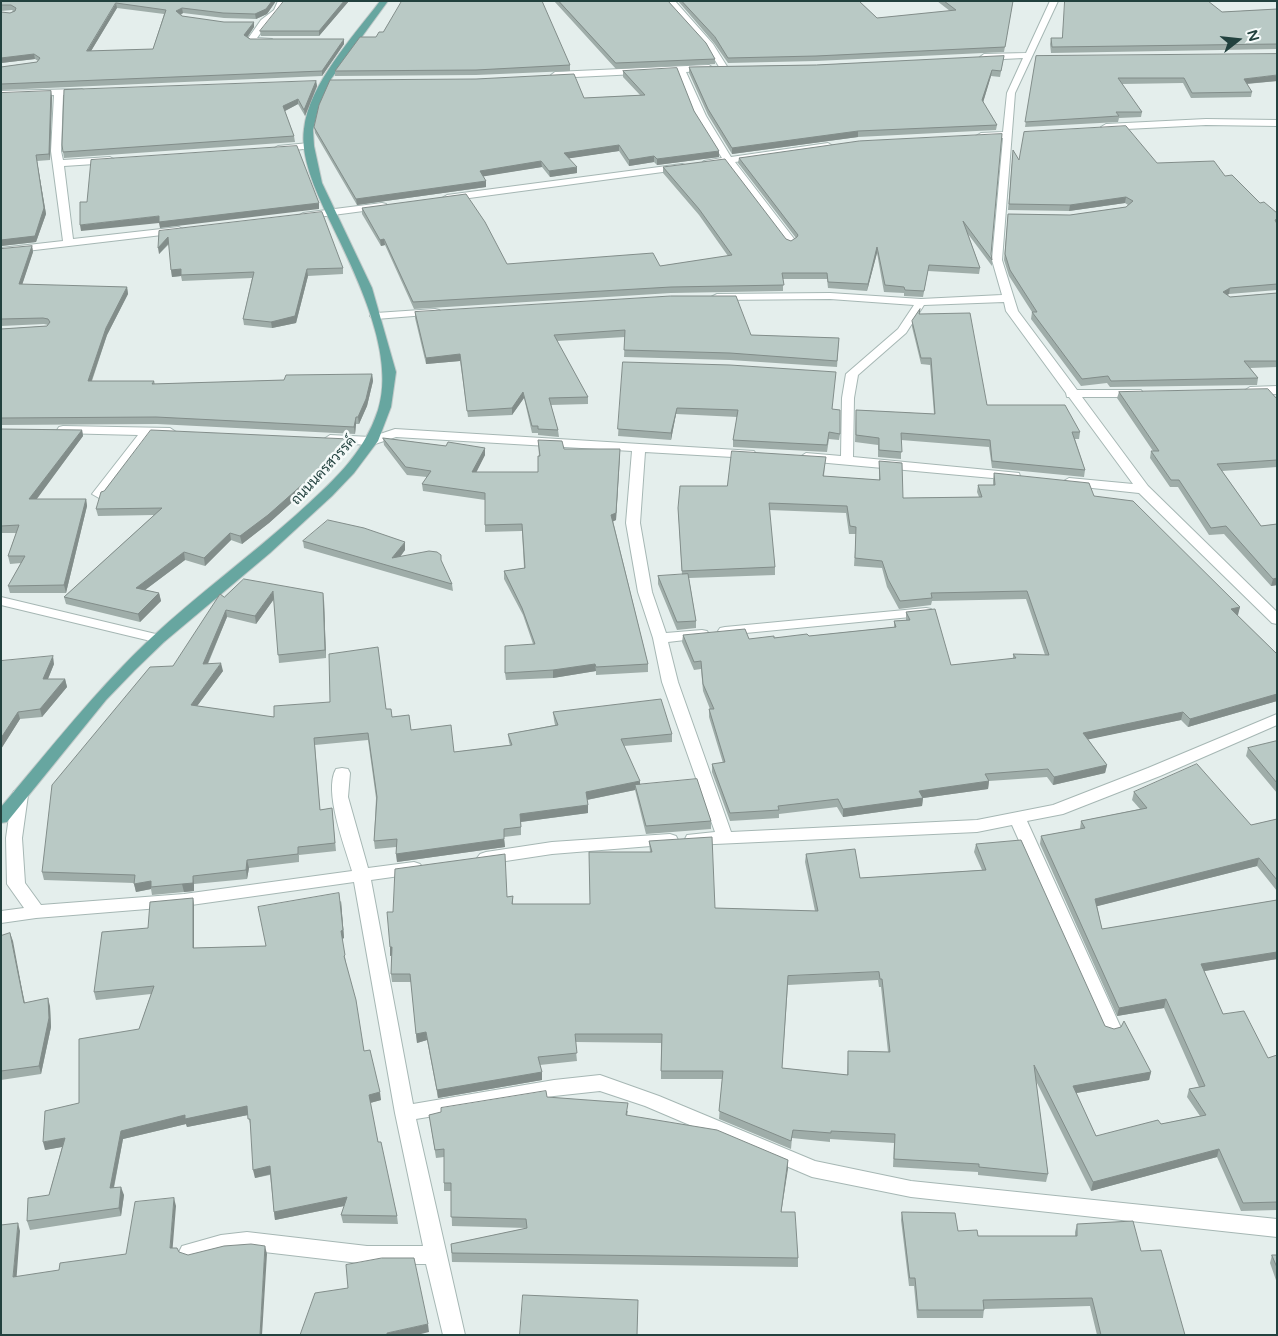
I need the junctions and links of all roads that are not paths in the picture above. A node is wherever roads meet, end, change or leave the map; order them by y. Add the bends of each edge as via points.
1 (282, 1) edge
2 (384, 1) edge
3 (670, 1) edge
4 (1054, 1) edge
5 (254, 22) edge
6 (264, 22) junction
7 (280, 41) edge
8 (1030, 57) junction
9 (970, 58) edge
10 (680, 69) junction
11 (543, 76) edge
12 (321, 82) junction
13 (340, 82) edge
14 (89, 91) edge
15 (59, 92) junction
16 (1, 94) edge
17 (1277, 123) edge
18 (1095, 128) edge
19 (1011, 133) junction
20 (969, 136) edge
21 (841, 144) edge
22 (309, 146) junction
23 (270, 149) edge
24 (117, 159) edge
25 (730, 160) junction
26 (59, 163) junction
27 (434, 200) edge
28 (395, 205) edge
29 (331, 212) junction
30 (293, 217) edge
31 (187, 229) edge
32 (791, 242) edge
33 (68, 243) junction
34 (1, 251) edge
35 (709, 298) edge
36 (1008, 298) junction
37 (921, 302) junction
38 (451, 311) edge
39 (376, 316) junction
40 (1277, 390) edge
41 (1238, 391) edge
42 (1150, 393) edge
43 (1071, 394) junction
44 (50, 430) edge
45 (148, 431) junction
46 (187, 433) edge
47 (314, 438) edge
48 (372, 441) junction
49 (639, 447) junction
50 (758, 454) edge
51 (798, 456) edge
52 (847, 459) junction
53 (1024, 477) edge
54 (1054, 480) edge
55 (1142, 489) junction
56 (99, 494) edge
57 (1, 600) edge
58 (935, 611) edge
59 (1277, 620) edge
60 (660, 638) junction
61 (159, 639) junction
62 (1277, 719) edge
63 (342, 772) dead end
64 (20, 795) junction
65 (1017, 817) junction
66 (1, 818) edge
67 (725, 837) junction
68 (466, 861) edge
69 (428, 866) edge
70 (362, 876) junction
71 (36, 912) junction
72 (1, 917) edge
73 (1112, 1028) edge
74 (405, 1113) junction
75 (1277, 1228) edge
76 (190, 1252) edge
77 (435, 1255) junction
78 (454, 1335) edge

1 - 6 street via 277,11
2 - 12 main road, ถนนนครสวรรค์ via 350,40
3 - 10 street via 728,68
4 - 8 street
5 - 6 street
6 - 7 street via 251,40
8 - 9 street
8 - 19 street via 1011,92
10 - 11 street
10 - 25 street via 698,113
12 - 13 street
12 - 22 main road, ถนนนครสวรรค์ via 308,130
14 - 15 street
15 - 16 street
15 - 26 street via 56,151
17 - 18 street via 1206,122
19 - 20 street
19 - 36 street via 1006,215 998,260
21 - 25 street
22 - 23 street
22 - 29 main road, ถนนนครสวรรค์ via 318,183
24 - 26 street
25 - 27 street
25 - 32 street
26 - 33 street
28 - 29 street
29 - 30 street
29 - 39 main road, ถนนนครสวรรค์ via 367,288
31 - 33 street
33 - 34 street
35 - 37 street via 830,296
36 - 37 street
36 - 43 street via 1012,311
37 - 52 street via 902,331 847,374
38 - 39 street
39 - 48 main road, ถนนนครสวรรค์ via 390,372 385,407
40 - 41 street
42 - 43 street
43 - 55 street
44 - 45 street
45 - 46 street
45 - 56 street
47 - 48 street
48 - 49 street via 396,433
48 - 61 main road, ถนนนครสวรรค์ via 327,493 266,550
49 - 50 street
49 - 60 street via 633,523 644,592
51 - 52 street
52 - 53 street
54 - 55 street
55 - 59 street
57 - 61 street
58 - 60 street
60 - 67 street via 670,682
61 - 64 main road, ถนนนครสวรรค์ via 101,696
62 - 65 street via 1057,810
63 - 70 street via 340,797
64 - 66 main road, ถนนนครสวรรค์
64 - 71 street via 14,838 16,884
65 - 67 street via 977,826
65 - 73 street
67 - 68 street via 552,848
69 - 70 street
70 - 71 street via 184,900
70 - 74 street
71 - 72 street
74 - 75 street via 600,1082 812,1169 911,1189
74 - 77 street
76 - 77 street via 248,1241 367,1255
77 - 78 street

